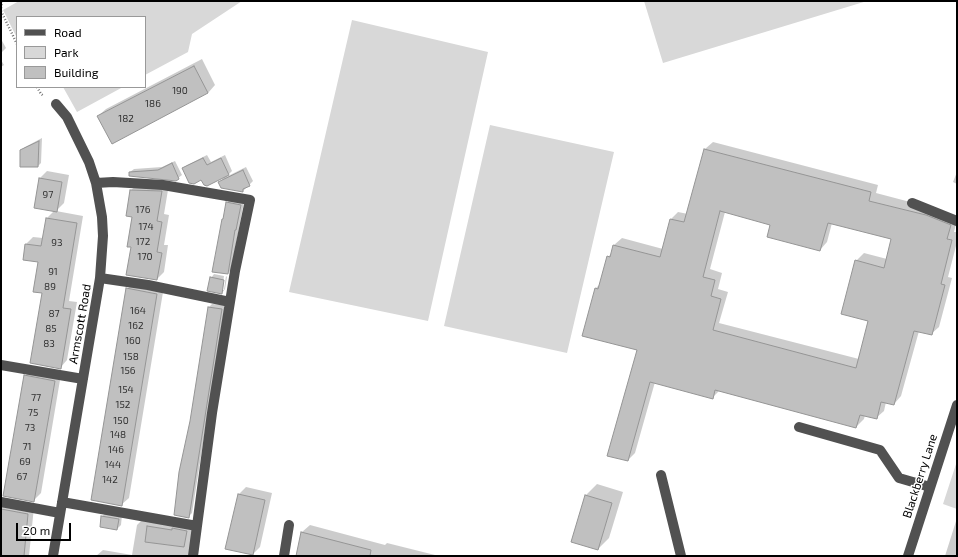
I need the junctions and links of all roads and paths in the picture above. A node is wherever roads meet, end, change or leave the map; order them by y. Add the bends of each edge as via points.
1 (2, 1) edge
2 (1, 9) edge
3 (16, 42) edge
4 (56, 104) dead end
5 (96, 183) junction
6 (912, 203) dead end
7 (957, 220) edge
8 (100, 278) junction
9 (230, 302) junction
10 (1, 365) edge
11 (83, 379) junction
12 (957, 405) edge
13 (799, 427) dead end
14 (661, 475) dead end
15 (930, 487) junction
16 (1, 502) edge
17 (62, 502) junction
18 (60, 514) junction
19 (289, 525) dead end
20 (197, 526) junction
21 (53, 556) edge
22 (193, 556) edge
23 (284, 556) edge
24 (681, 556) edge
25 (908, 556) edge

1 - 2 path
2 - 3 path
4 - 5 street, Armscott Road via 67,117
5 - 8 street, Armscott Road via 104,236
5 - 9 street via 164,185 250,200
6 - 7 street
8 - 9 street
8 - 11 street, Armscott Road
9 - 20 street
10 - 11 street
11 - 17 street, Armscott Road
12 - 15 street, Blackberry Lane
13 - 15 street via 880,450 899,478
14 - 24 street
15 - 25 street, Blackberry Lane
16 - 18 street
17 - 18 street, Armscott Road
17 - 20 street
18 - 21 street, Armscott Road
19 - 23 street
20 - 22 street

